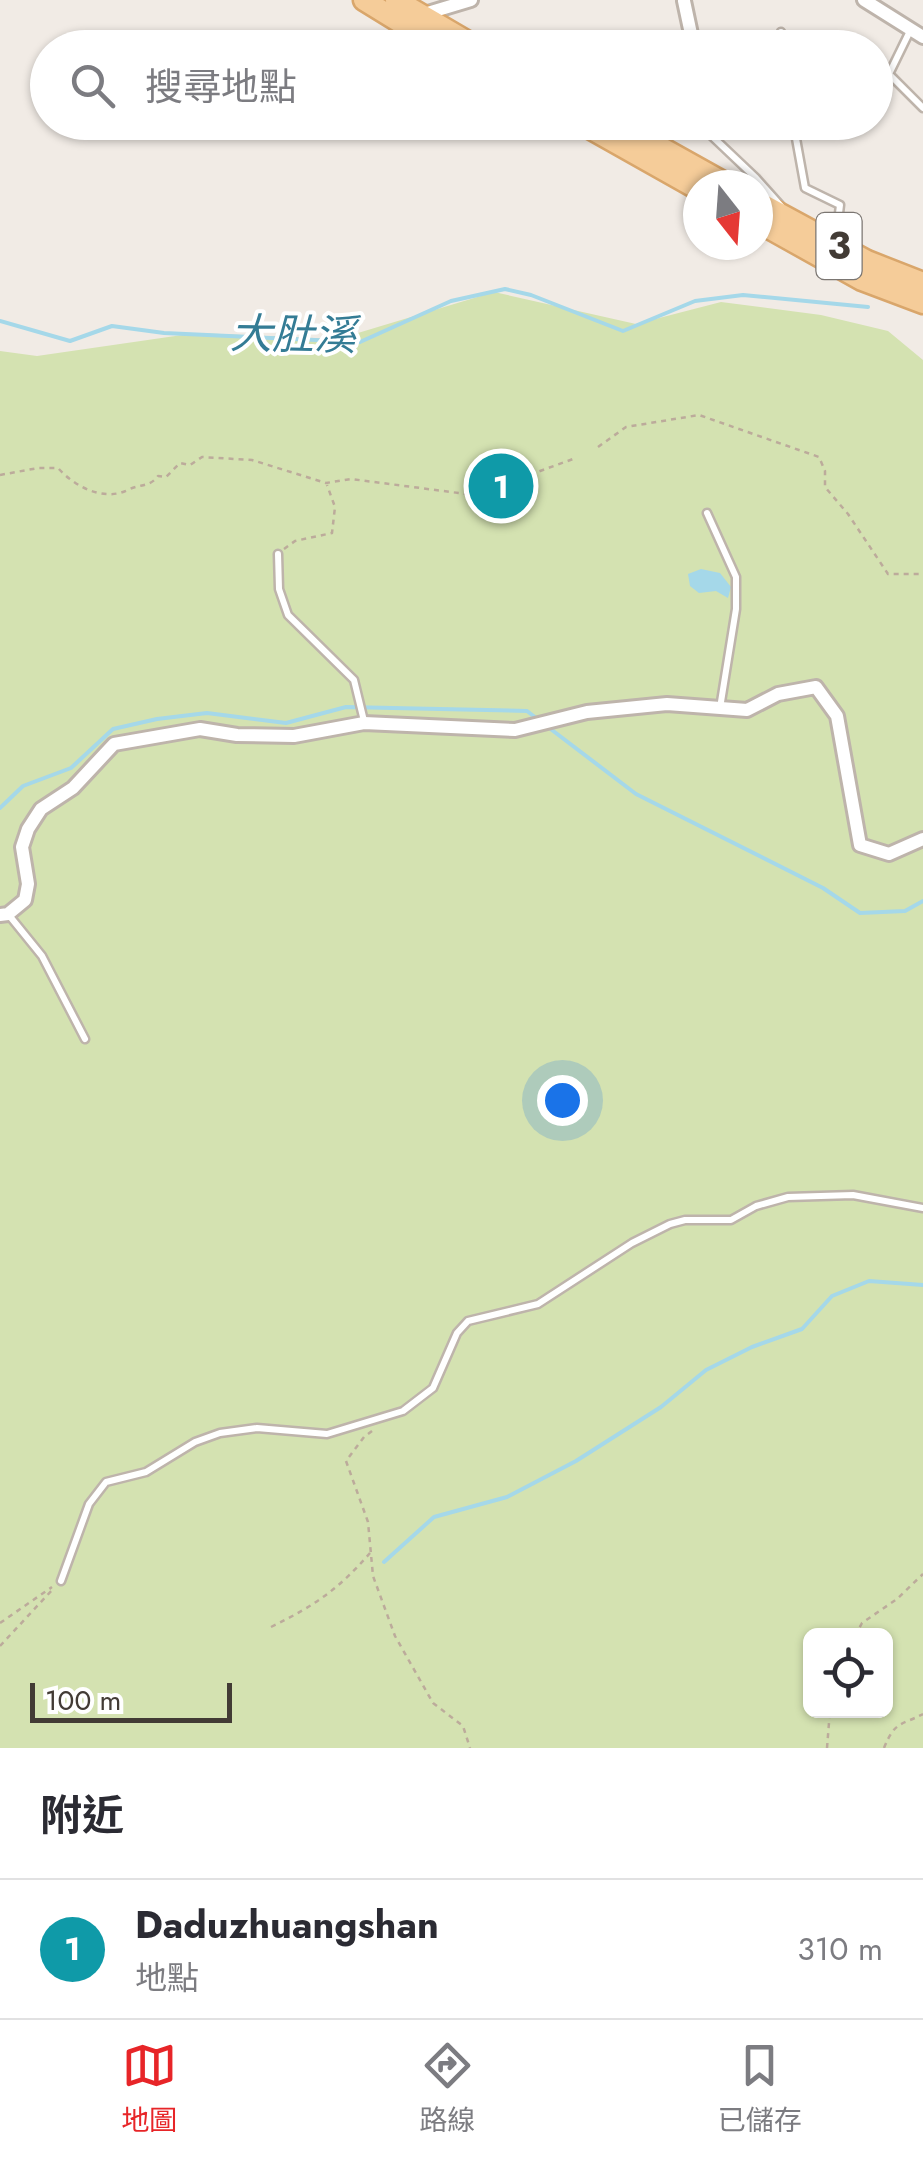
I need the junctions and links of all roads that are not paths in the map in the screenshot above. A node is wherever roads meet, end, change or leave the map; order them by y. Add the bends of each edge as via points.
1 (364, 0) edge
2 (396, 0) edge
3 (471, 0) edge
4 (864, 0) edge
5 (684, 1) edge
6 (415, 22) junction
7 (423, 30) edge
8 (434, 30) edge
9 (690, 30) edge
10 (917, 34) edge
11 (893, 68) edge
12 (893, 78) edge
13 (923, 108) edge
14 (649, 140) edge
15 (716, 140) edge
16 (796, 140) edge
17 (702, 170) edge
18 (683, 174) edge
19 (773, 210) edge
20 (794, 222) junction
21 (773, 230) edge
22 (835, 244) junction
23 (923, 283) edge
24 (923, 303) edge
25 (708, 513) dead end
26 (278, 554) road end
27 (720, 709) junction
28 (364, 722) junction
29 (923, 838) edge
30 (4, 914) edge
31 (86, 1038) dead end
32 (923, 1208) edge
33 (61, 1581) road end

1 - 6 main road
2 - 6 main road
3 - 6 street
4 - 10 street
5 - 9 street
6 - 7 main road
6 - 8 main road
10 - 11 lane
12 - 13 lane
14 - 17 main road
14 - 18 main road
15 - 20 lane
16 - 22 lane via 805,188 840,205
19 - 20 main road, 3
20 - 22 main road, 3
21 - 24 main road, 3 via 862,280
22 - 23 main road, 3
25 - 27 lane via 736,577
26 - 28 lane via 288,615 354,680
27 - 28 street via 635,707 515,730
27 - 29 street via 747,710 778,694 816,688 837,716 860,845 889,854
28 - 30 street via 294,736 200,730 114,744 28,829 22,847 25,900
30 - 31 lane via 42,956
32 - 33 lane via 853,1195 788,1197 731,1220 670,1224 538,1304 468,1321 434,1388 402,1412 327,1434 258,1428 220,1433 146,1472 106,1482 89,1504

